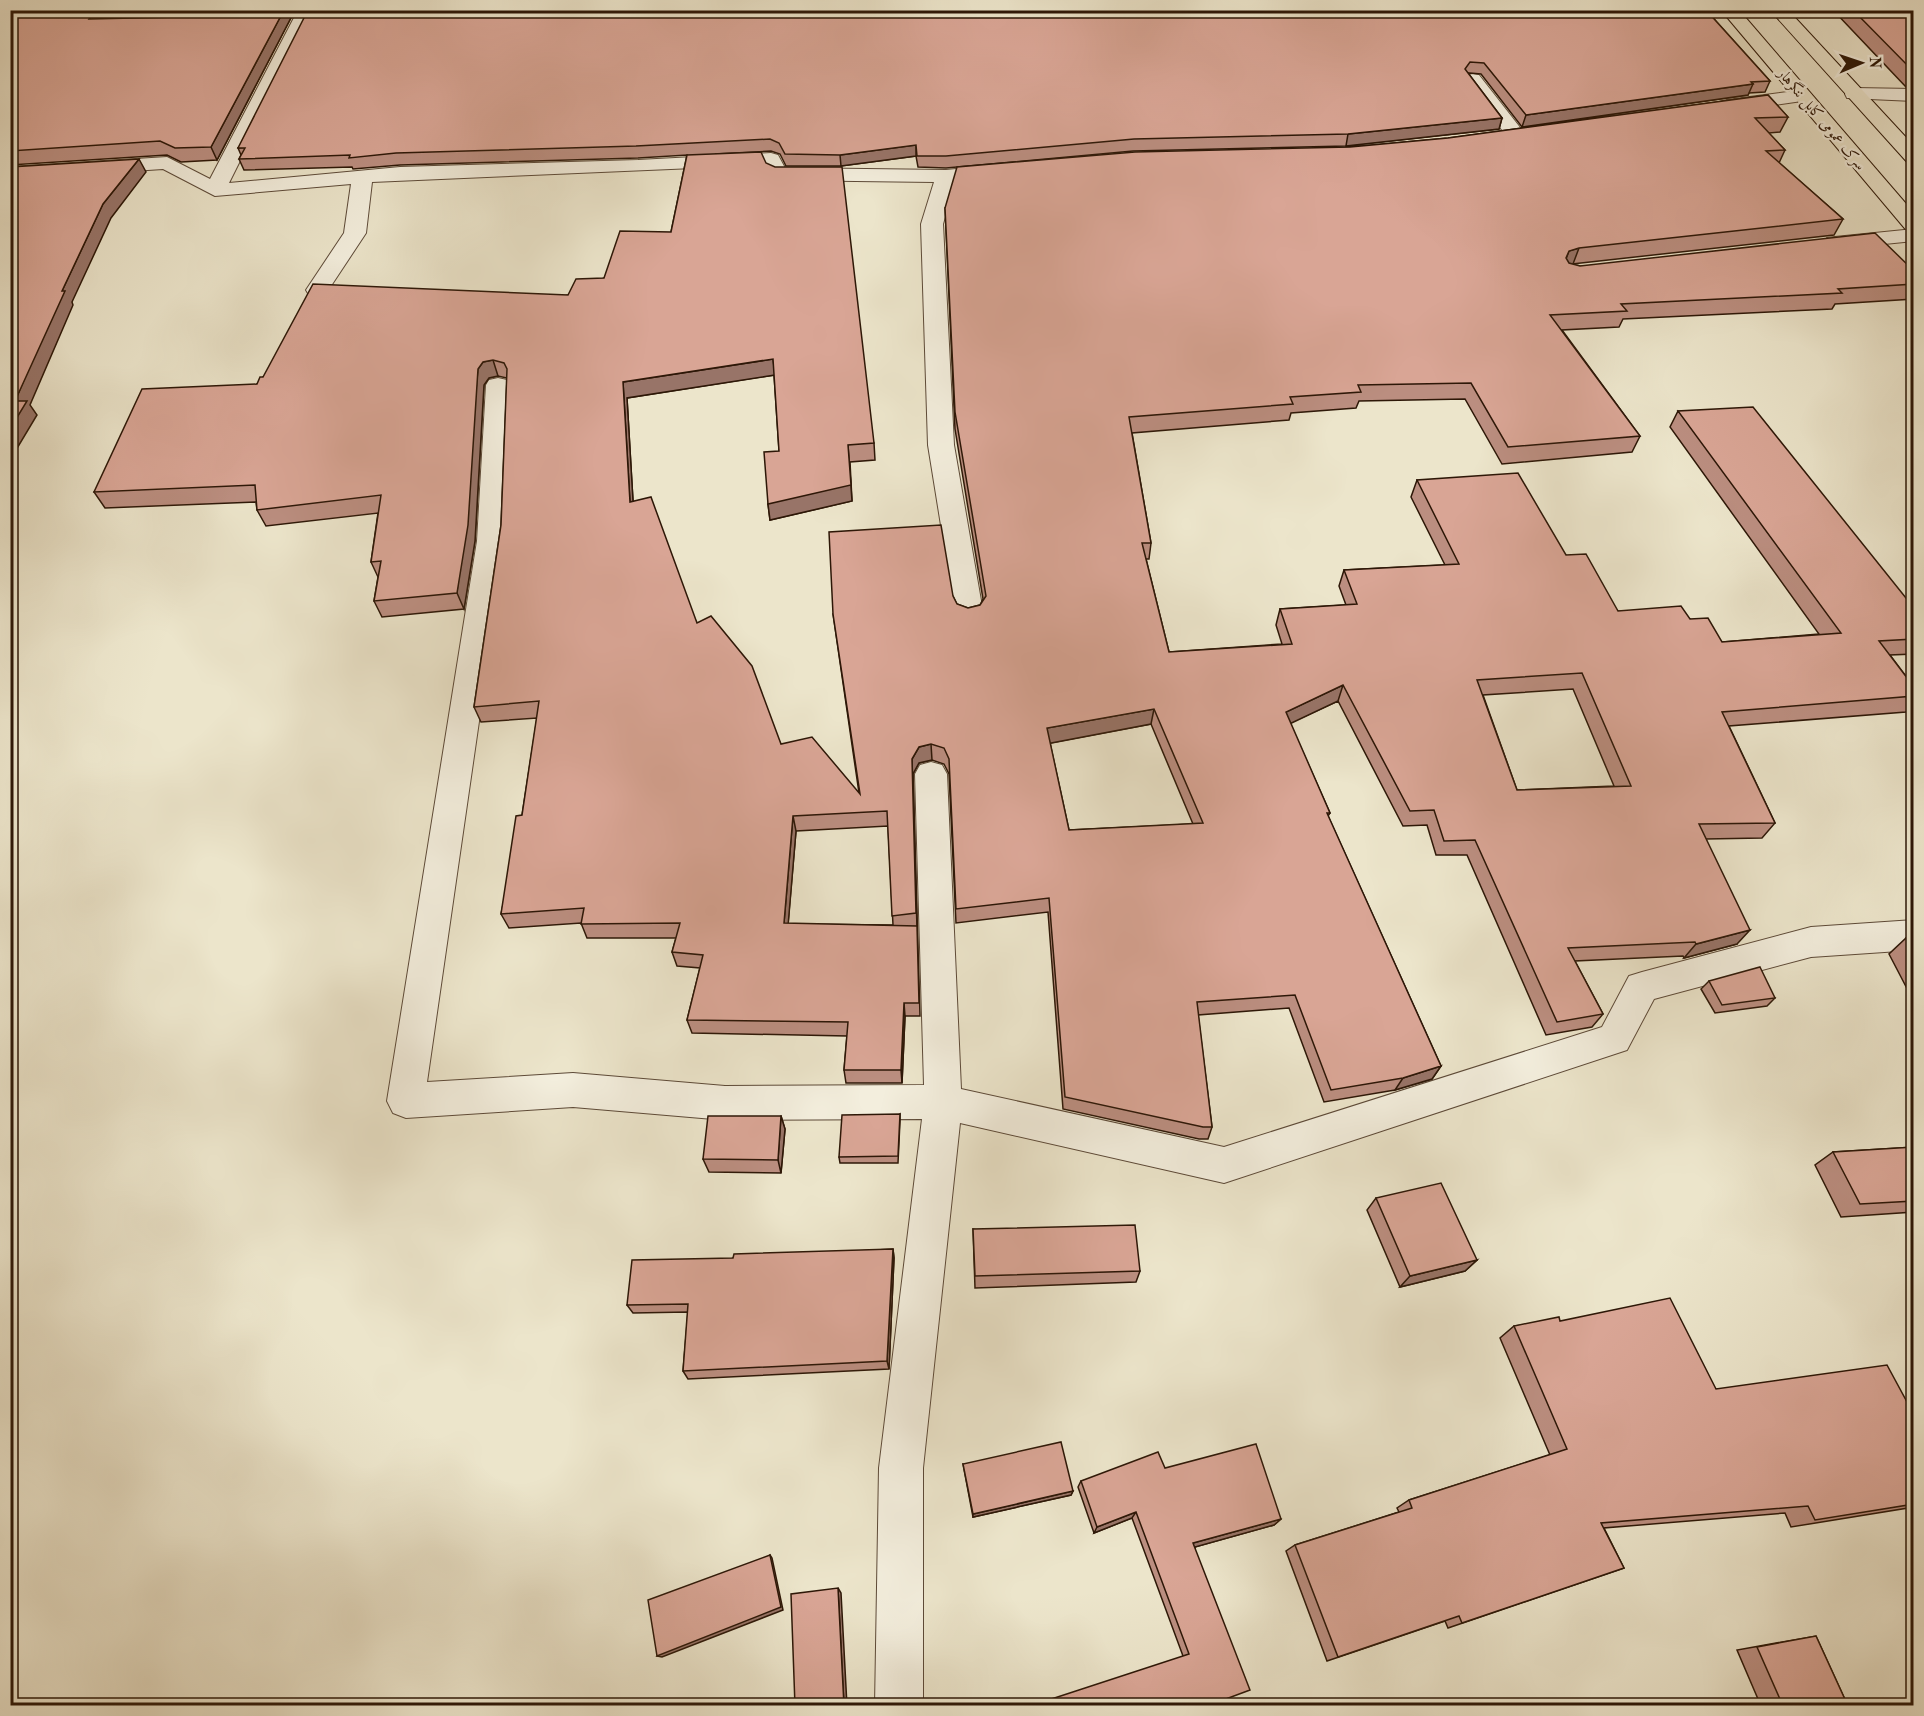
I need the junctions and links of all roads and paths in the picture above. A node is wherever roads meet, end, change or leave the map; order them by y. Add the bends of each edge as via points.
1 (307, 10) edge
2 (1729, 10) edge
3 (1778, 10) edge
4 (1473, 79) edge
5 (1854, 94) junction
6 (1914, 95) edge
7 (1802, 96) junction
8 (1710, 108) edge
9 (1538, 133) edge
10 (1515, 134) junction
11 (1494, 137) edge
12 (1914, 158) edge
13 (1016, 170) edge
14 (10, 173) edge
15 (946, 176) junction
16 (362, 177) junction
17 (215, 189) junction
18 (1914, 227) edge
19 (1914, 235) edge
20 (1820, 245) edge
21 (317, 290) edge
22 (498, 385) edge
23 (969, 612) edge
24 (931, 774) dead end
25 (1914, 935) edge
26 (943, 1102) junction
27 (899, 1706) edge

1 - 17 street
2 - 7 highway, سرک عمومی کابل ننگرهار
3 - 5 highway
4 - 10 street
5 - 6 street
5 - 12 highway
7 - 8 street
7 - 18 highway, سرک عمومی کابل ننگرهار
9 - 10 street
10 - 11 street
13 - 15 street
14 - 17 street via 167,163
15 - 16 street via 777,174 771,159
15 - 23 street via 932,224 941,445
16 - 17 street
16 - 21 street via 355,233
19 - 20 street
22 - 26 street via 491,541 406,1101 573,1090 725,1103
24 - 26 street
25 - 26 street via 1810,942 1642,987 1614,1039 1224,1165
26 - 27 street via 901,1468

